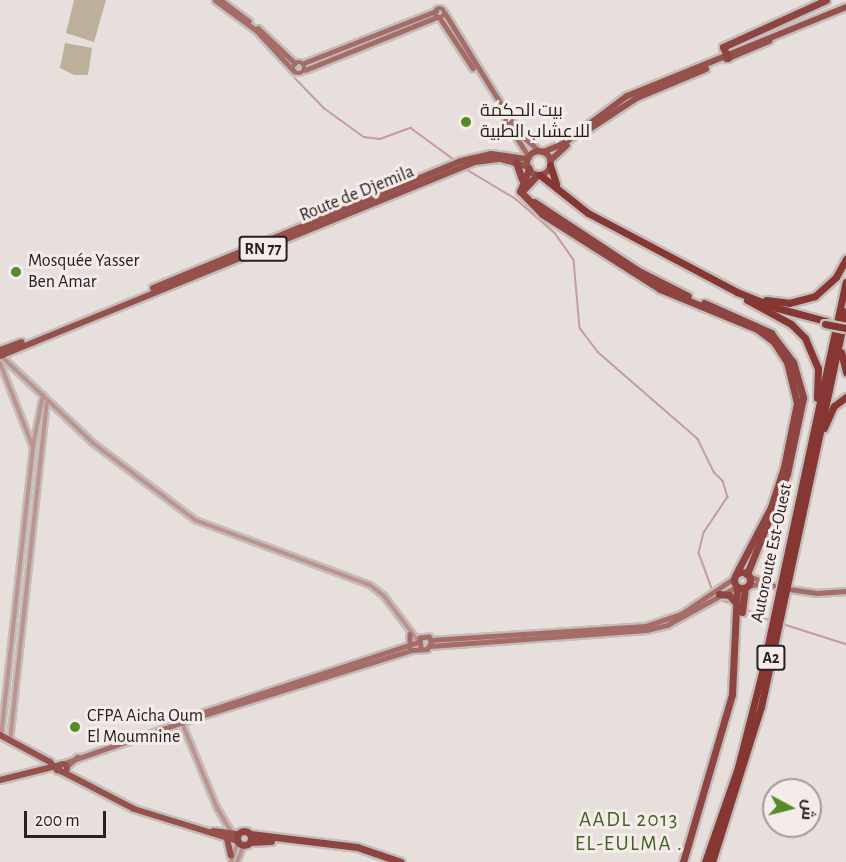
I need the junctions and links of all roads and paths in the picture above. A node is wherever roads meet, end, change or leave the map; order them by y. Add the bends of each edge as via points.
1 (215, 0) edge
2 (221, 0) edge
3 (826, 0) edge
4 (833, 0) edge
5 (808, 9) junction
6 (846, 9) edge
7 (445, 13) junction
8 (437, 15) junction
9 (748, 36) junction
10 (752, 44) junction
11 (727, 56) junction
12 (295, 63) junction
13 (304, 63) junction
14 (294, 70) junction
15 (305, 70) junction
16 (670, 81) junction
17 (541, 152) junction
18 (528, 158) junction
19 (516, 162) junction
20 (550, 163) junction
21 (529, 168) junction
22 (538, 175) junction
23 (522, 180) junction
24 (559, 189) junction
25 (656, 250) junction
26 (846, 259) edge
27 (846, 282) edge
28 (724, 284) junction
29 (743, 298) junction
30 (846, 311) edge
31 (826, 322) junction
32 (845, 328) edge
33 (0, 350) edge
34 (0, 356) edge
35 (0, 363) edge
36 (11, 365) junction
37 (3, 369) junction
38 (846, 372) edge
39 (43, 395) junction
40 (846, 397) edge
41 (48, 399) junction
42 (814, 428) junction
43 (33, 447) junction
44 (816, 450) junction
45 (748, 575) junction
46 (735, 582) junction
47 (762, 583) junction
48 (773, 585) dead end
49 (747, 587) junction
50 (789, 589) dead end
51 (846, 591) edge
52 (719, 594) junction
53 (738, 607) junction
54 (410, 634) junction
55 (562, 634) junction
56 (431, 640) junction
57 (420, 642) junction
58 (430, 646) junction
59 (410, 647) junction
60 (194, 719) junction
61 (182, 723) junction
62 (0, 735) edge
63 (10, 741) junction
64 (58, 767) junction
65 (0, 780) edge
66 (224, 823) junction
67 (238, 838) junction
68 (231, 859) edge
69 (237, 862) edge
70 (391, 862) edge
71 (401, 862) edge
72 (686, 862) edge
73 (705, 862) edge
74 (712, 862) edge

1 - 14 main road via 256,30
2 - 12 main road
3 - 5 highway
4 - 5 highway
5 - 9 highway
6 - 10 main road
6 - 11 main road
7 - 8 main road
7 - 8 main road via 441,8
7 - 17 main road via 520,136
8 - 13 main road
8 - 15 main road
8 - 18 main road
9 - 10 highway
9 - 11 highway via 723,47
10 - 11 main road
11 - 16 main road
12 - 13 main road
12 - 14 main road
13 - 15 main road
14 - 15 main road via 299,74
16 - 17 main road via 627,96 560,145
16 - 20 main road via 611,112
17 - 18 main road
17 - 20 main road
18 - 21 main road
18 - 33 main road via 491,154 461,161
19 - 21 main road, Route de Djemila / RN 77
19 - 23 highway
19 - 34 main road, Route de Djemila / RN 77 via 475,162
20 - 22 main road
20 - 24 highway
21 - 22 main road, Route de Djemila
21 - 23 highway
22 - 24 highway
22 - 45 highway via 527,181 524,191 545,210 662,284 765,328 793,362 803,398 801,414 776,505
23 - 46 highway via 522,196 558,225 660,288 757,329 784,356 796,391 792,432 771,505
24 - 25 highway via 588,213
25 - 28 highway
25 - 29 highway
26 - 28 highway via 824,290 795,302 761,299
27 - 42 highway, Autoroute Est-Ouest / A2
28 - 31 highway via 763,303
29 - 31 highway
29 - 42 highway via 791,324 810,346 818,376
30 - 32 highway, Autoroute Est-Ouest / A2
31 - 32 highway, bridge
32 - 38 highway via 840,362
32 - 44 highway, Autoroute Est-Ouest / A2
34 - 36 street
35 - 37 street
36 - 37 street
36 - 39 street
37 - 43 street
39 - 41 street
39 - 43 street
40 - 44 highway via 831,412
41 - 54 street via 108,455 195,520 370,585 384,596
41 - 63 street
42 - 73 highway, Autoroute Est-Ouest / A2 via 749,728
43 - 62 street
44 - 74 highway, Autoroute Est-Ouest / A2 via 761,707
45 - 46 highway
45 - 47 main road
45 - 49 highway
46 - 49 highway
46 - 52 main road
46 - 53 highway
46 - 55 main road via 666,622
47 - 48 main road
47 - 49 main road
49 - 72 highway via 734,704
50 - 51 main road via 817,593
52 - 53 highway via 733,597
52 - 55 main road via 667,625
53 - 72 highway via 732,694
54 - 57 street
54 - 59 main road
55 - 56 main road
55 - 58 main road
56 - 57 main road
56 - 58 main road
57 - 58 main road
57 - 59 main road
57 - 60 main road
59 - 60 main road via 198,714
60 - 61 main road
61 - 64 main road via 77,757
61 - 66 street
62 - 63 main road
63 - 64 main road
64 - 65 main road
64 - 67 main road via 134,809
66 - 67 street
66 - 67 street
67 - 68 main road
67 - 68 street
67 - 69 street
67 - 70 highway via 336,847
67 - 71 highway via 357,847

